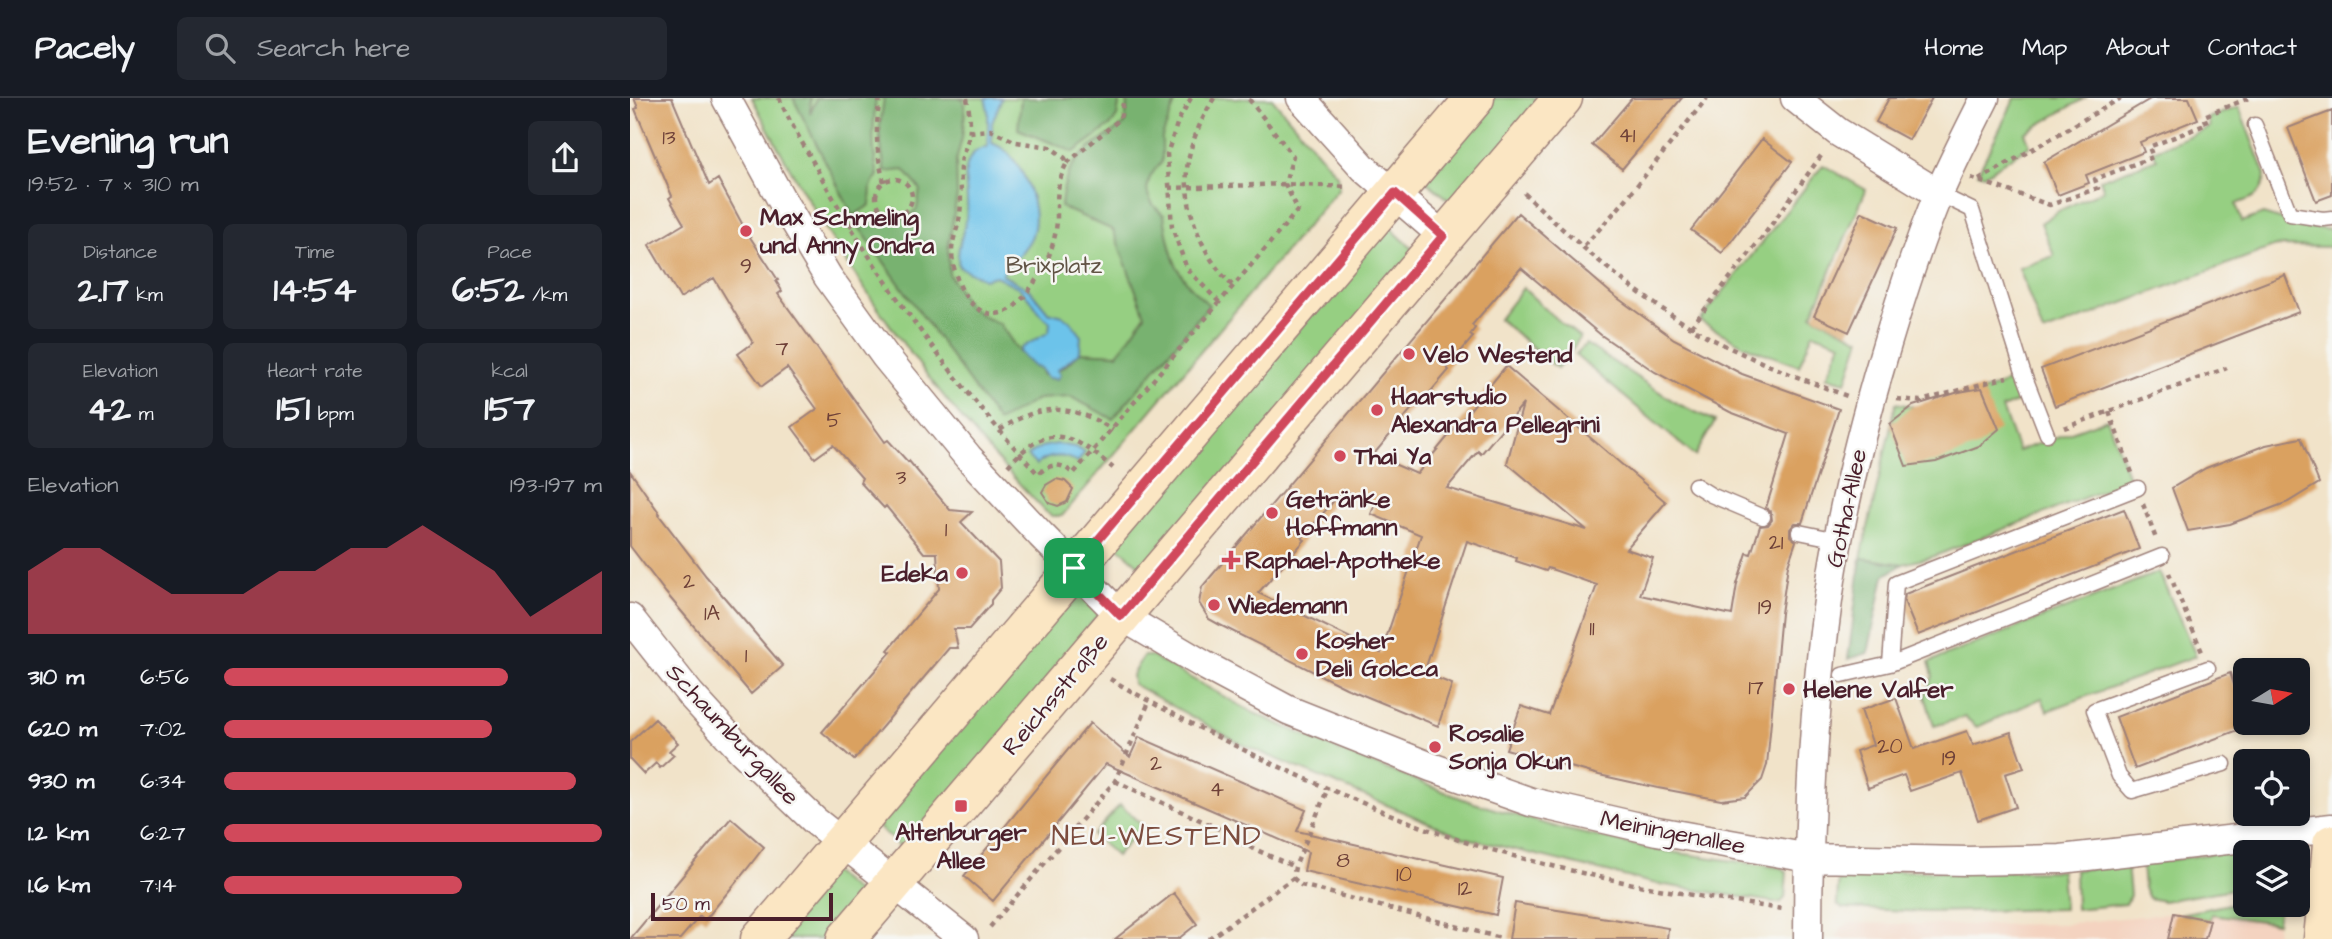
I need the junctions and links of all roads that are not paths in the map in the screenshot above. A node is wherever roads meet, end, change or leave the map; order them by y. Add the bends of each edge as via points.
1 (726, 98) edge
2 (1301, 98) edge
3 (1475, 98) edge
4 (1563, 98) edge
5 (1795, 98) edge
6 (1985, 98) edge
7 (2255, 125) dead end
8 (1395, 193) junction
9 (1939, 194) junction
10 (2332, 218) edge
11 (1443, 236) junction
12 (2048, 434) road end
13 (1695, 485) dead end
14 (2138, 488) dead end
15 (1763, 517) dead end
16 (1799, 532) dead end
17 (1838, 540) junction
18 (2162, 556) dead end
19 (1074, 568) junction
20 (1121, 616) junction
21 (630, 618) edge
22 (1890, 664) junction
23 (2208, 668) dead end
24 (1842, 675) dead end
25 (2224, 764) dead end
26 (2332, 828) edge
27 (843, 842) junction
28 (2332, 844) edge
29 (1808, 858) junction
30 (894, 882) junction
31 (760, 939) edge
32 (846, 939) edge
33 (964, 939) edge
34 (1808, 939) edge
35 (2323, 939) edge

1 - 19 street via 828,278 885,356 968,457
2 - 8 street via 1364,168
3 - 8 main road
4 - 11 main road, Reichsstraße
5 - 9 street via 1838,132
6 - 9 street, Gotha-Allee
7 - 10 lane via 2290,214
8 - 11 street
8 - 19 main road
9 - 12 lane via 1972,210
9 - 17 street, Gotha-Allee via 1873,392
11 - 20 main road, Reichsstraße
13 - 15 lane
14 - 22 lane via 1896,583
16 - 17 lane
17 - 29 street, Gotha-Allee via 1820,667
18 - 22 lane
19 - 20 street, Meiningenallee
19 - 27 main road
20 - 29 street, Meiningenallee via 1288,710 1431,767 1531,802
20 - 30 main road, Reichsstraße
21 - 27 street, Schaumburgallee via 743,752
22 - 24 lane
23 - 25 lane via 2094,710 2119,776 2132,791
26 - 29 street, Meiningenallee via 2061,859
27 - 30 street, Schaumburgallee
27 - 31 main road
28 - 35 main road
29 - 34 street, Gotha-Allee
30 - 32 main road, Reichsstraße
30 - 33 street

